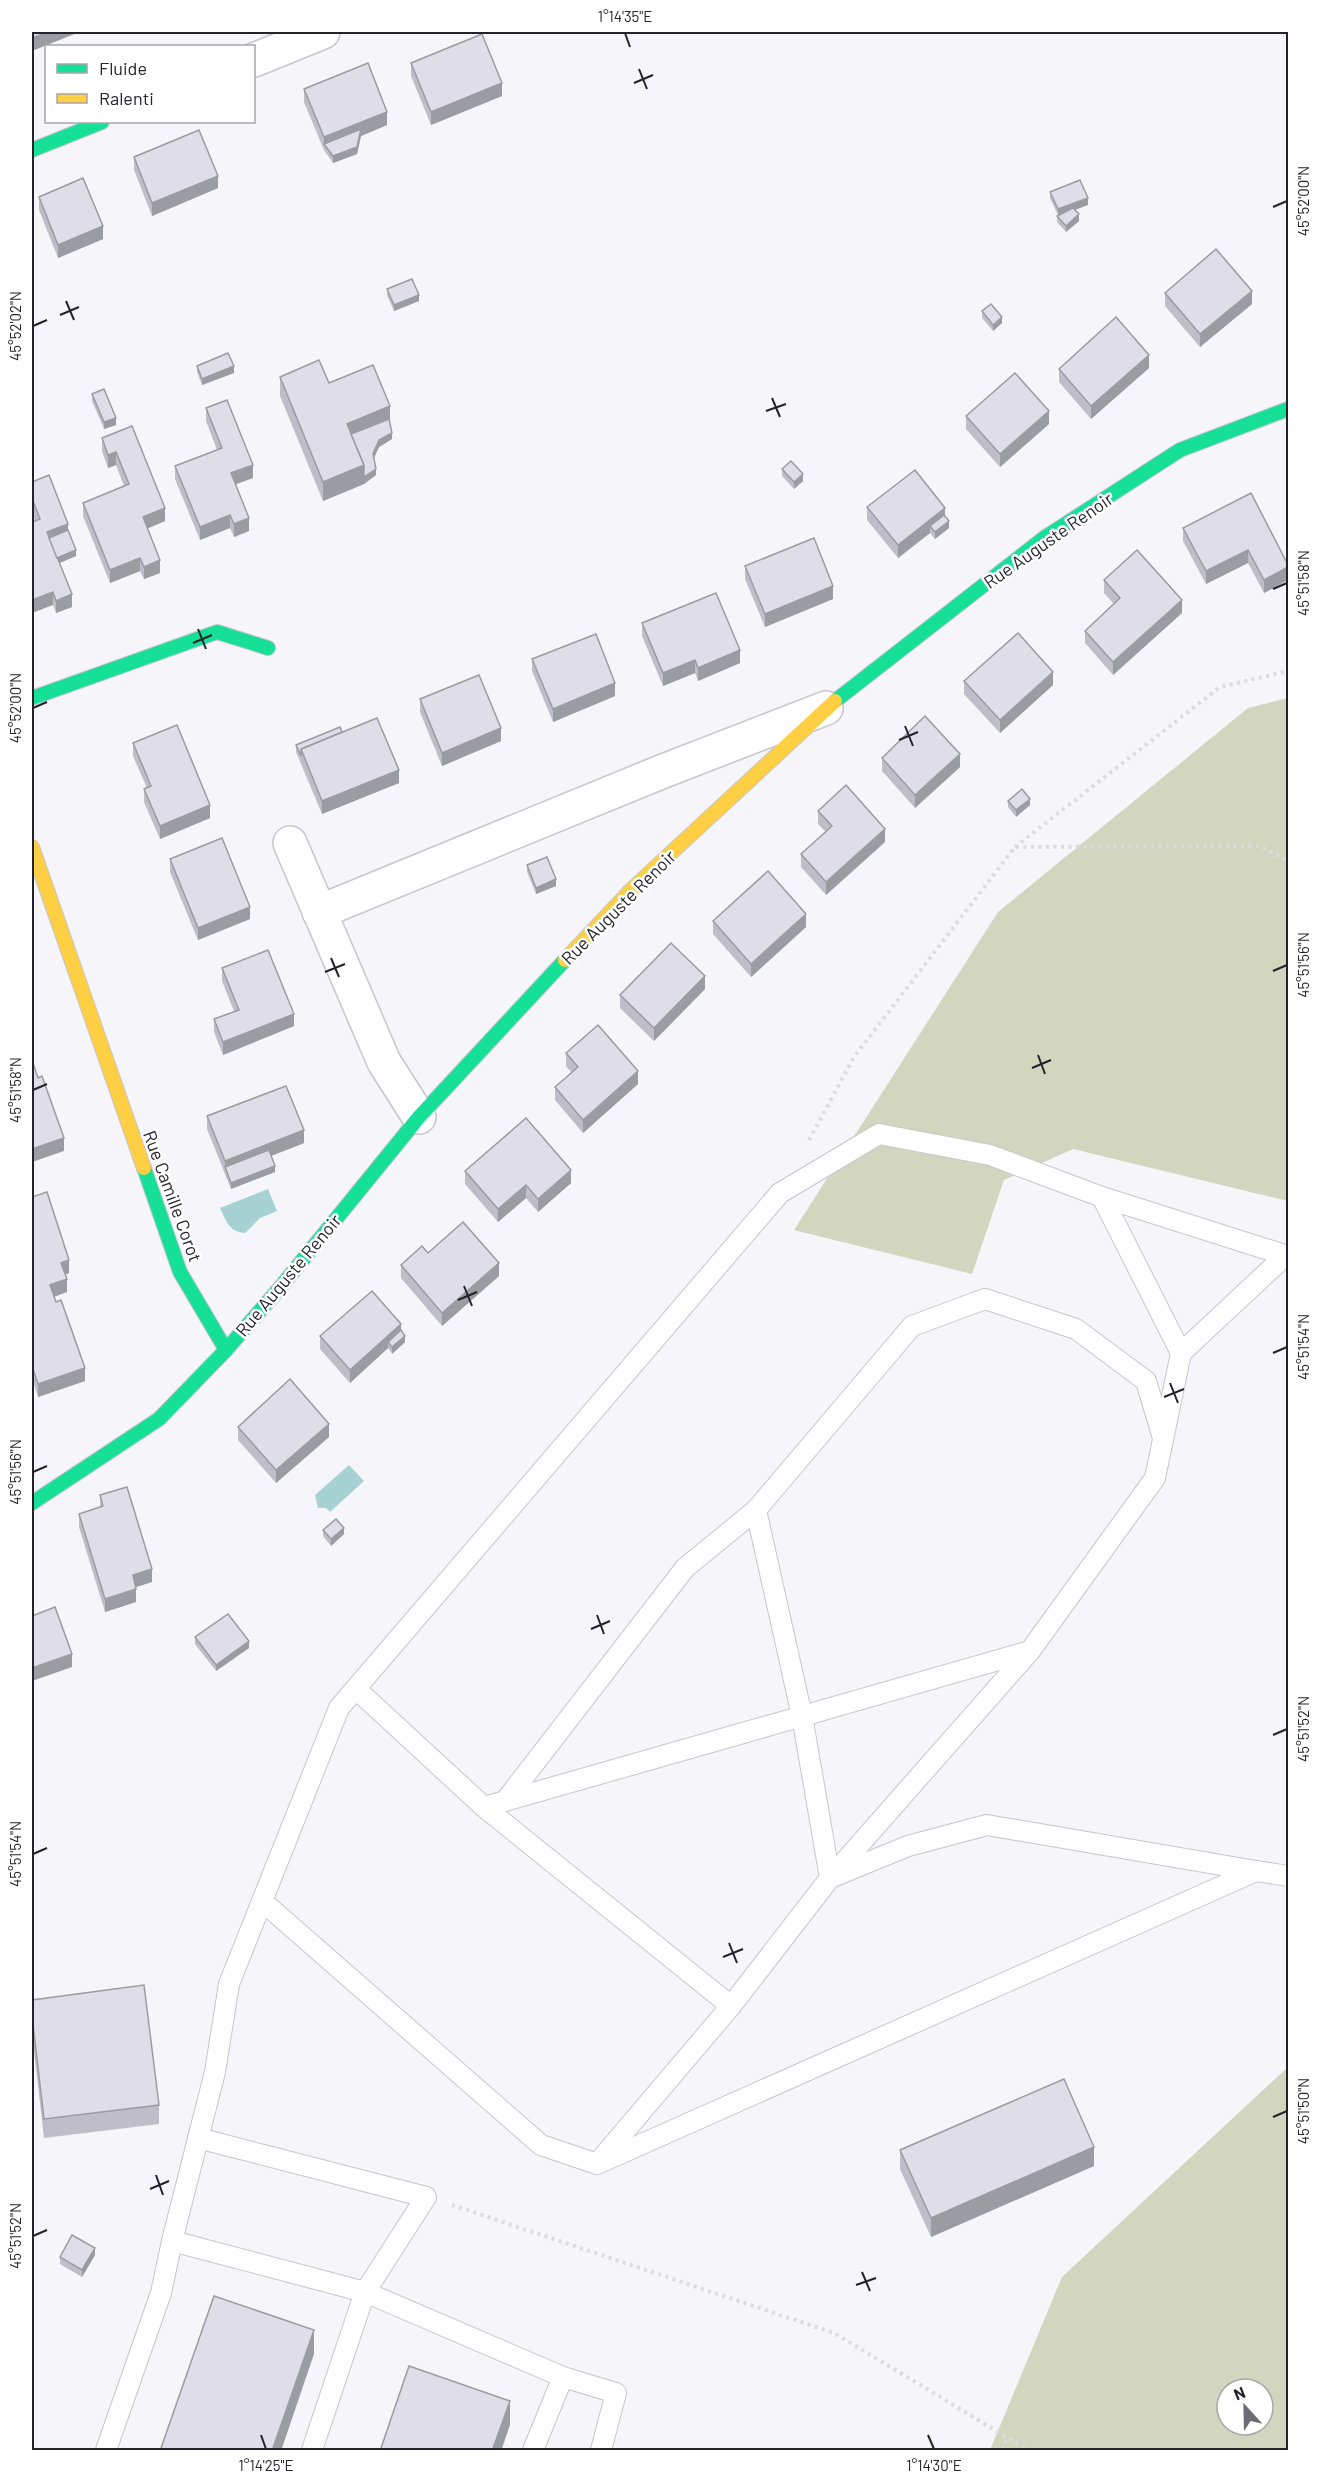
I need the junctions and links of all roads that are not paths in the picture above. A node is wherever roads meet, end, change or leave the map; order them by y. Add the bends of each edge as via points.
1 (323, 32) edge
2 (255, 60) edge
3 (100, 123) edge
4 (32, 150) edge
5 (1288, 409) edge
6 (268, 648) dead end
7 (32, 698) edge
8 (828, 708) junction
9 (290, 843) dead end
10 (32, 847) edge
11 (319, 912) junction
12 (419, 1117) junction
13 (1102, 1197) junction
14 (1287, 1255) edge
15 (226, 1350) junction
16 (1181, 1353) junction
17 (1163, 1437) junction
18 (32, 1503) edge
19 (756, 1510) junction
20 (1030, 1651) junction
21 (356, 1689) junction
22 (802, 1716) junction
23 (506, 1800) junction
24 (484, 1807) junction
25 (1256, 1871) junction
26 (1288, 1876) edge
27 (830, 1878) junction
28 (262, 1901) junction
29 (731, 2006) junction
30 (198, 2138) junction
31 (597, 2164) junction
32 (172, 2241) junction
33 (365, 2292) junction
34 (563, 2377) junction
35 (106, 2451) edge
36 (312, 2451) edge
37 (533, 2451) edge
38 (601, 2451) edge

1 - 2 street
3 - 4 street
5 - 8 street, Rue Auguste Renoir via 1180,450 1064,526
6 - 7 street via 217,632
8 - 11 street, Rue Auguste Renoir
8 - 12 street, Rue Auguste Renoir via 632,890
9 - 11 street
10 - 15 street, Rue Camille Corot via 180,1272
11 - 12 street via 384,1062
12 - 15 street, Rue Auguste Renoir
13 - 14 lane
13 - 16 lane
13 - 21 lane via 990,1155 879,1134 780,1193
14 - 16 lane
15 - 18 street via 159,1419
16 - 17 lane
17 - 19 lane via 1146,1381 1076,1329 985,1299 912,1326
17 - 20 lane via 1155,1478
19 - 22 lane
19 - 23 lane via 685,1568
20 - 22 lane
20 - 27 lane
21 - 24 lane
21 - 28 lane via 339,1708
22 - 23 lane
22 - 27 lane
23 - 24 lane
24 - 29 lane
25 - 26 lane
25 - 27 lane via 987,1826 908,1846
25 - 31 lane
27 - 29 lane
28 - 30 lane via 229,1984 215,2072
28 - 31 lane via 541,2145
29 - 31 lane
30 - 32 lane
30 - 33 lane via 426,2197
32 - 33 lane
32 - 35 lane via 162,2293
33 - 34 lane
33 - 36 lane
34 - 37 lane
34 - 38 lane via 616,2393

